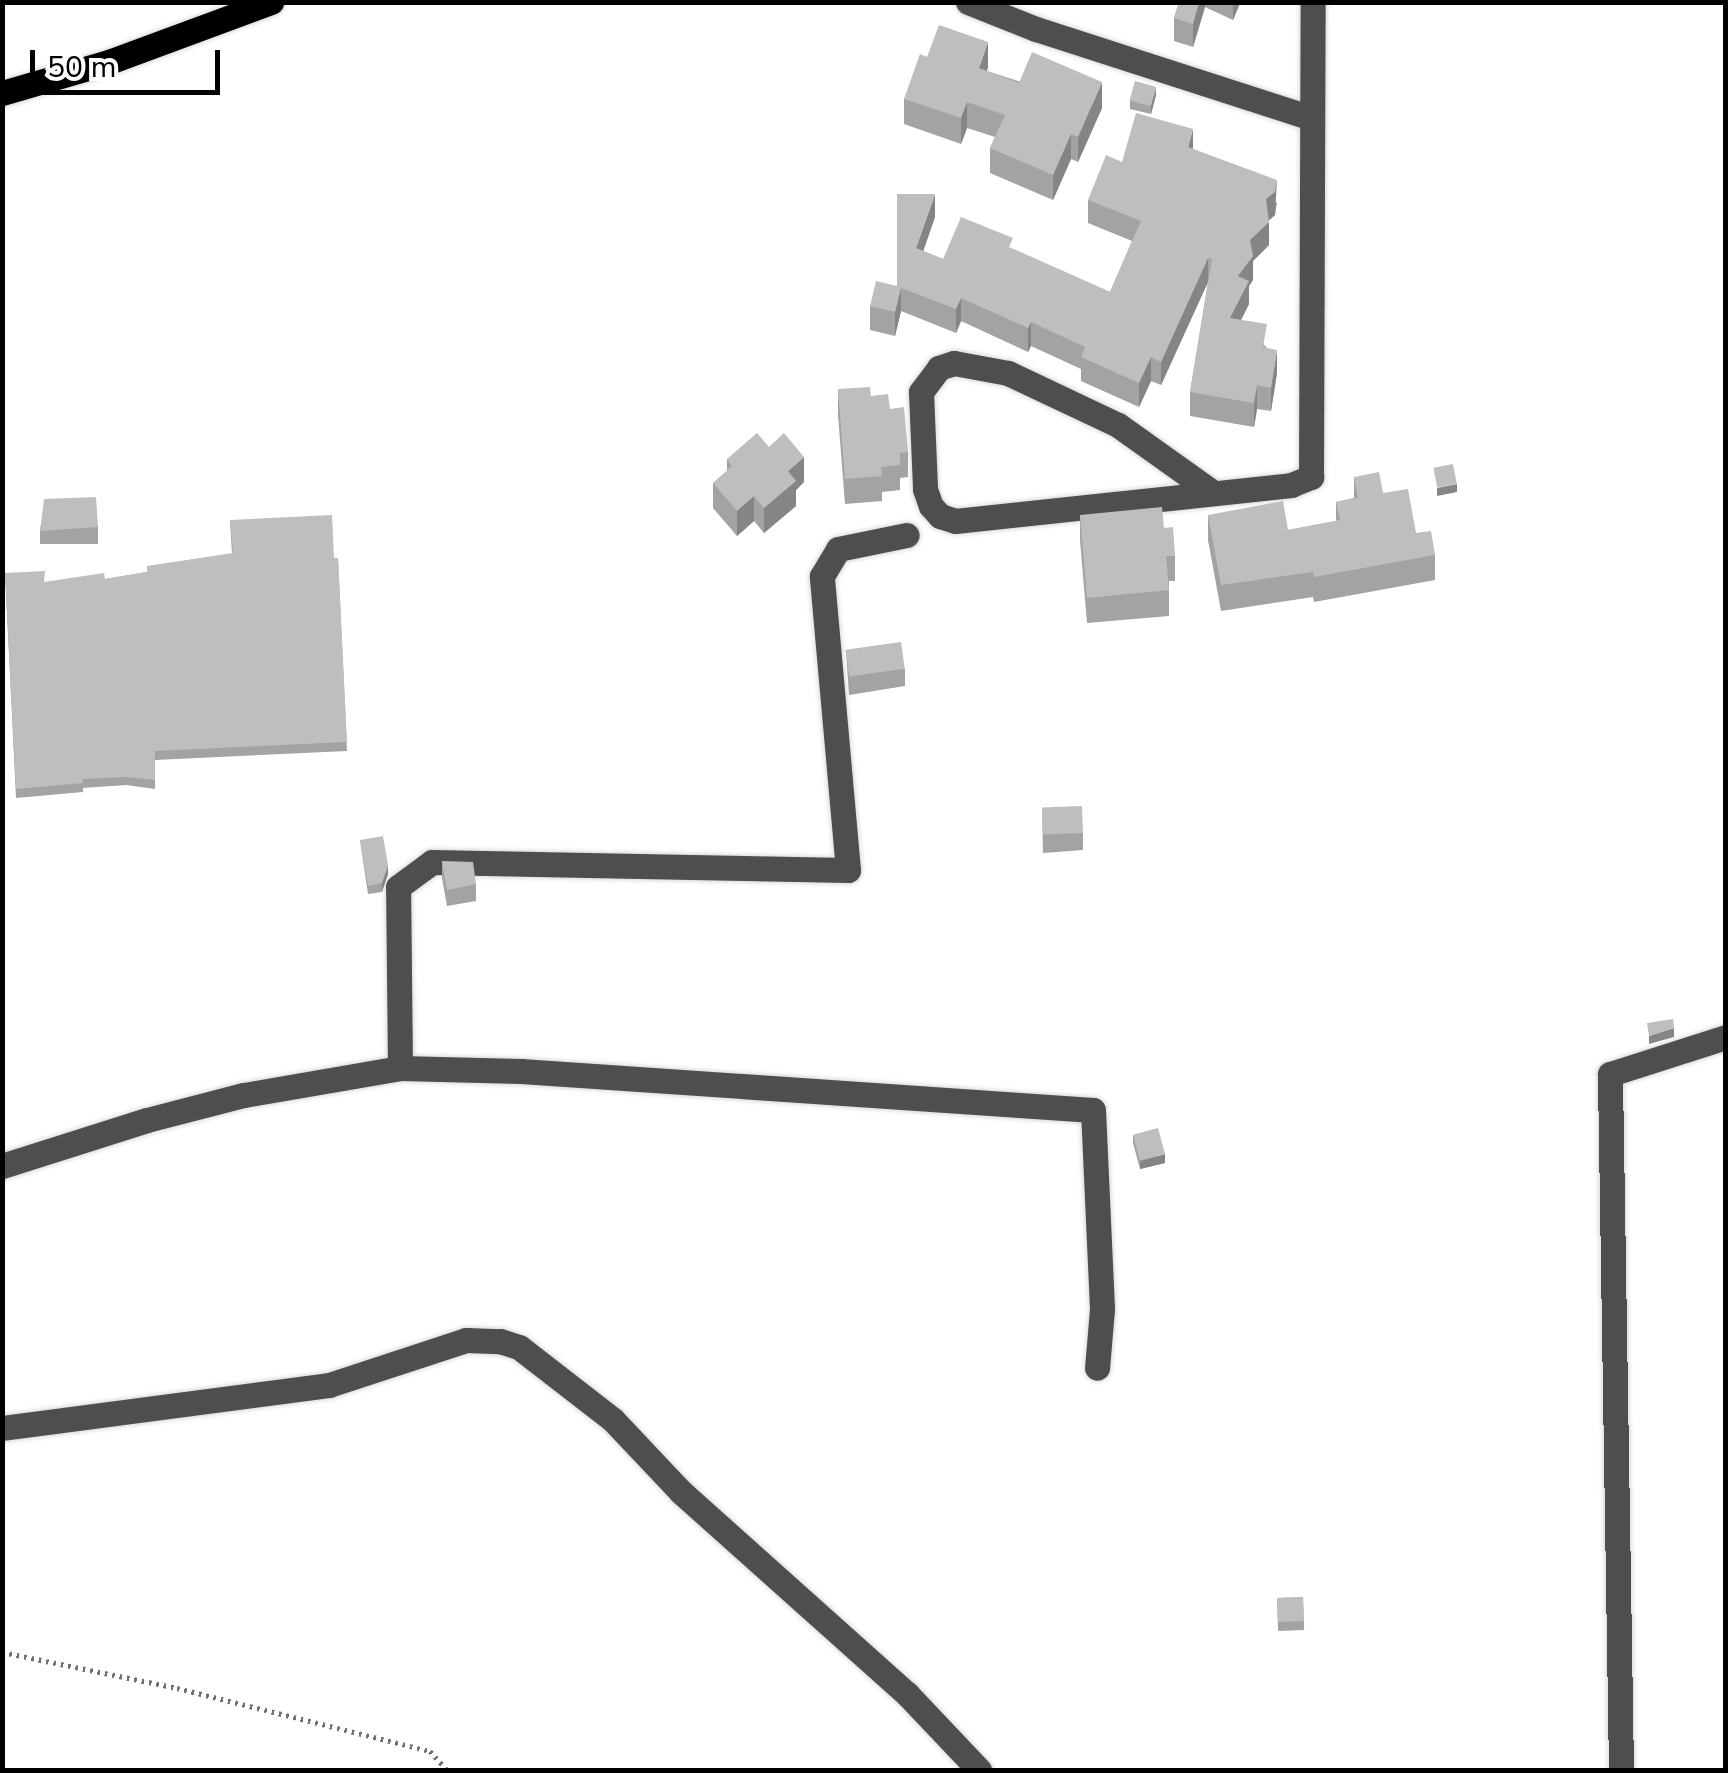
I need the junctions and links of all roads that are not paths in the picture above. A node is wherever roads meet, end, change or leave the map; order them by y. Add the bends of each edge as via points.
1 (271, 2) edge
2 (968, 2) edge
3 (1313, 2) edge
4 (2, 93) edge
5 (1311, 118) junction
6 (1212, 492) junction
7 (906, 535) dead end
8 (1726, 1036) edge
9 (400, 1068) junction
10 (2, 1166) edge
11 (1098, 1368) dead end
12 (2, 1428) edge
13 (979, 1770) edge
14 (1620, 1770) edge

1 - 4 main road
2 - 5 street
3 - 5 street
5 - 6 street via 1311,477
6 - 6 street via 1118,425 1008,373 954,363 938,368 921,392 926,488 940,516 968,522
7 - 9 street via 838,550 822,576 848,870 432,862 398,887
8 - 14 street via 1610,1074
9 - 10 street via 244,1095
9 - 11 street via 1093,1110 1102,1309
12 - 13 street via 329,1385 466,1340 520,1347 612,1420 680,1492 907,1694

